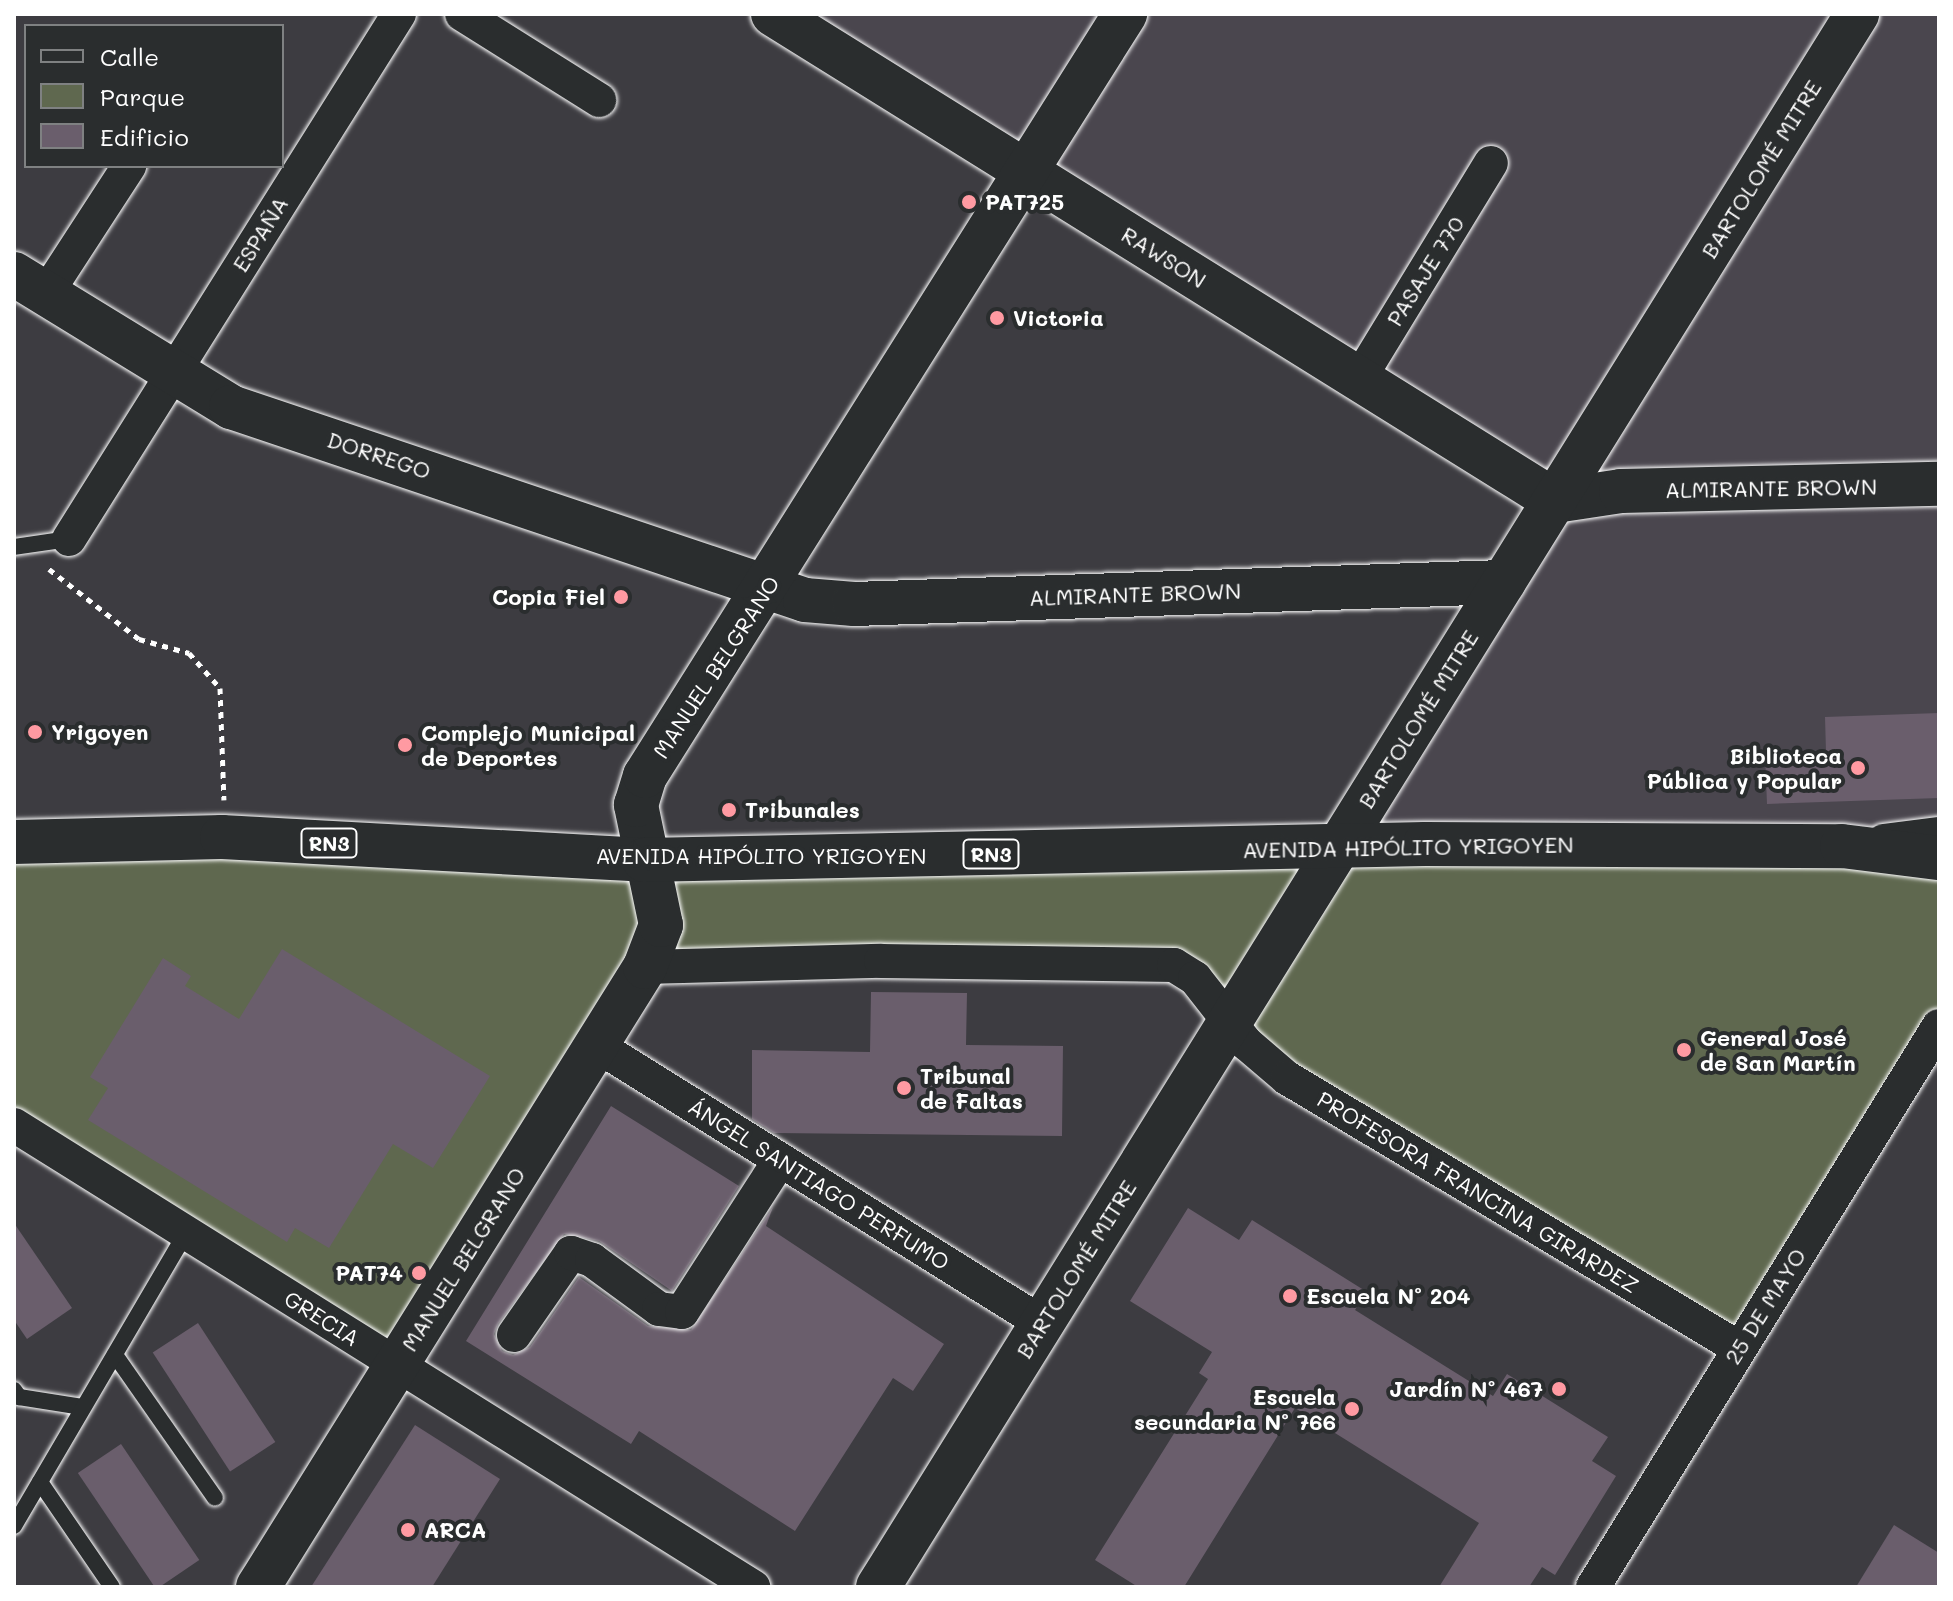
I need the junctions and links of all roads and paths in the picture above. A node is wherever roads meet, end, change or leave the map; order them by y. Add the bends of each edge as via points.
1 (399, 14) edge
2 (462, 14) edge
3 (773, 14) edge
4 (1125, 14) edge
5 (1857, 14) edge
6 (599, 100) dead end
7 (1491, 163) dead end
8 (127, 168) edge
9 (1027, 172) junction
10 (30, 284) edge
11 (172, 372) junction
12 (1359, 379) junction
13 (1939, 484) edge
14 (1555, 501) junction
15 (69, 539) joint
16 (18, 546) edge
17 (1504, 582) junction
18 (768, 588) junction
19 (1939, 834) edge
20 (222, 837) junction
21 (14, 842) edge
22 (1842, 846) junction
23 (1338, 848) junction
24 (1939, 858) edge
25 (644, 860) junction
26 (645, 967) junction
27 (1231, 1020) junction
28 (1939, 1026) edge
29 (596, 1045) junction
30 (14, 1125) edge
31 (780, 1160) junction
32 (185, 1234) junction
33 (1042, 1323) junction
34 (514, 1335) dead end
35 (1739, 1348) junction
36 (115, 1355) junction
37 (397, 1365) junction
38 (14, 1390) edge
39 (82, 1407) junction
40 (40, 1482) junction
41 (215, 1498) dead end
42 (14, 1526) edge
43 (112, 1587) edge
44 (258, 1587) edge
45 (753, 1587) edge
46 (878, 1587) edge
47 (1593, 1587) edge

1 - 11 street, ESPAÑA
2 - 6 street
3 - 9 main road, RAWSON
4 - 9 main road, MANUEL BELGRANO
5 - 14 main road, BARTOLOMÉ MITRE
7 - 12 street, PASAJE 770
8 - 10 street
9 - 12 main road, RAWSON
9 - 18 main road, MANUEL BELGRANO
10 - 11 main road, DORREGO
11 - 15 street, ESPAÑA
11 - 18 main road, DORREGO via 231,407
12 - 14 main road, RAWSON
13 - 14 main road, ALMIRANTE BROWN via 1621,491
14 - 17 main road, BARTOLOMÉ MITRE
15 - 16 lane
16 - 20 path via 139,639 189,653 220,688
17 - 18 main road, ALMIRANTE BROWN via 854,604 805,600
17 - 23 main road, BARTOLOMÉ MITRE
18 - 25 main road, MANUEL BELGRANO via 645,776 636,805
19 - 22 street
20 - 21 main road, AVENIDA HIPÓLITO YRIGOYEN / RN3
20 - 25 main road, AVENIDA HIPÓLITO YRIGOYEN / RN3
22 - 23 main road, AVENIDA HIPÓLITO YRIGOYEN / RN3
22 - 24 main road, AVENIDA HIPÓLITO YRIGOYEN / RN3
23 - 25 main road, AVENIDA HIPÓLITO YRIGOYEN / RN3
23 - 27 main road, BARTOLOMÉ MITRE
25 - 26 main road, MANUEL BELGRANO via 661,925
26 - 27 street, PROFESORA FRANCINA GIRARDEZ via 881,961 1174,965 1195,978
26 - 29 main road, MANUEL BELGRANO
27 - 33 main road, BARTOLOMÉ MITRE
27 - 35 street, PROFESORA FRANCINA GIRARDEZ via 1246,1043 1287,1078
28 - 35 street, 25 DE MAYO
29 - 31 street, ÁNGEL SANTIAGO PERFUMO
29 - 37 main road, MANUEL BELGRANO
30 - 32 street, GRECIA
31 - 33 street, ÁNGEL SANTIAGO PERFUMO
31 - 34 street via 682,1312 659,1309 592,1260 571,1253
32 - 36 lane
32 - 37 street, GRECIA
33 - 46 main road, BARTOLOMÉ MITRE
35 - 47 street, 25 DE MAYO
36 - 39 lane
36 - 41 lane
37 - 44 main road, MANUEL BELGRANO
37 - 45 street, GRECIA
38 - 39 lane via 19,1397
39 - 40 lane
40 - 42 lane
40 - 43 lane

